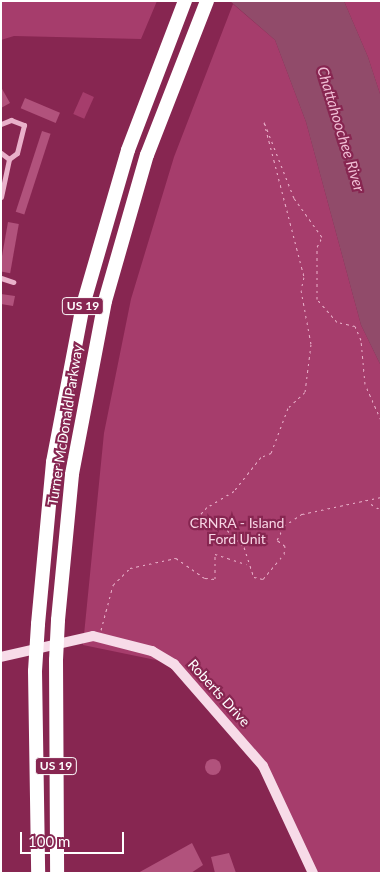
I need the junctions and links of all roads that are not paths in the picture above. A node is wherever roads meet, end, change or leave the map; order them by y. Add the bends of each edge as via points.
1 (185, 1) edge
2 (207, 1) edge
3 (1, 124) edge
4 (1, 153) edge
5 (9, 159) junction
6 (1, 197) edge
7 (1, 278) edge
8 (13, 282) dead end
9 (1, 657) edge
10 (38, 873) edge
11 (57, 873) edge
12 (313, 873) edge

1 - 10 highway, Turner McDonald Parkway / US 19, bridge via 126,158 83,305 53,462 35,671
2 - 11 highway, Turner McDonald Parkway / US 19, bridge via 147,155 105,301 75,450 56,660
3 - 5 street via 11,120 24,126 17,153
4 - 5 street
5 - 6 street
7 - 8 street
9 - 12 street, Roberts Drive via 71,639 101,638 160,655 206,698 263,766

